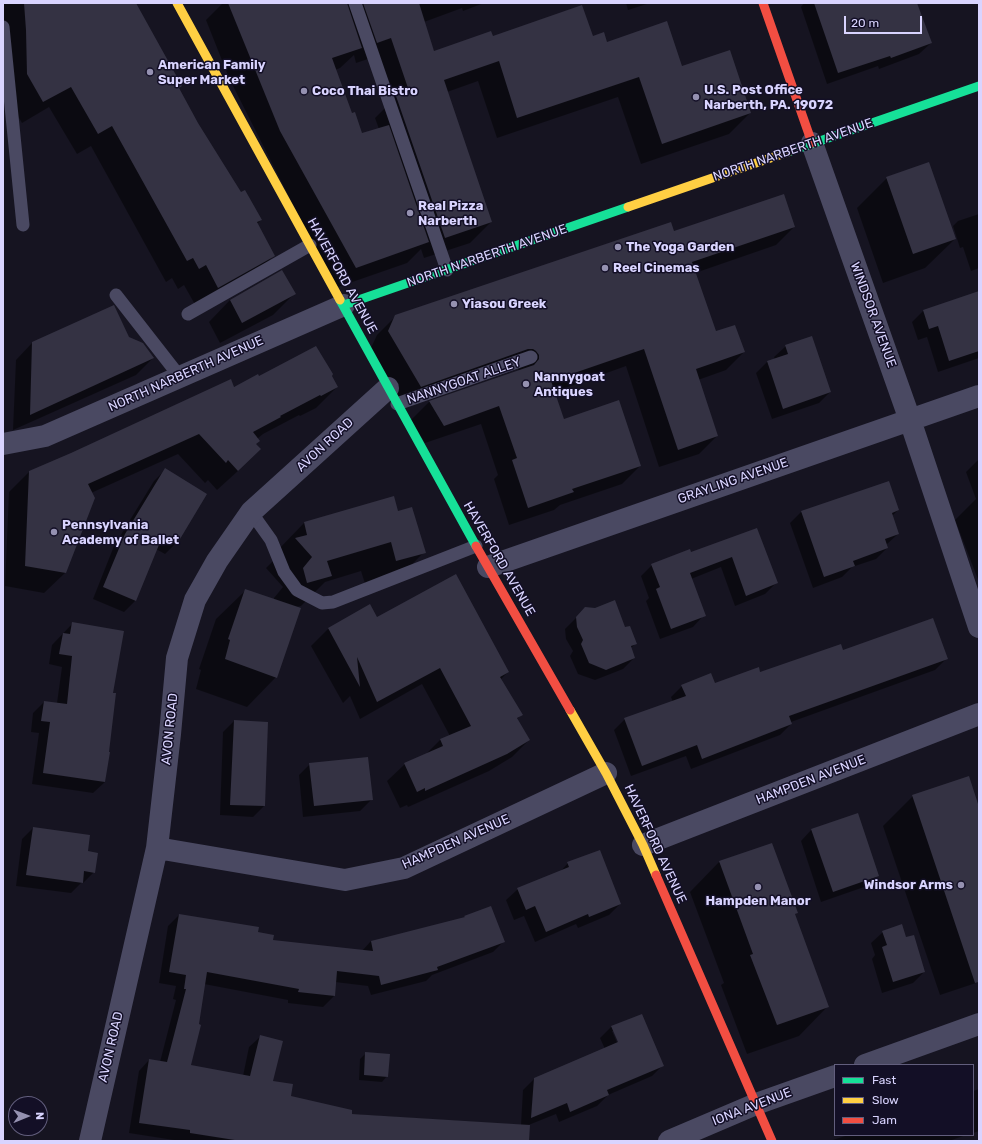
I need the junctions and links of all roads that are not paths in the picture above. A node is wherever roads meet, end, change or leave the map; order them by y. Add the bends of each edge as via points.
1 (177, 3) edge
2 (355, 3) edge
3 (763, 3) edge
4 (3, 27) edge
5 (979, 86) edge
6 (812, 144) junction
7 (23, 225) dead end
8 (310, 245) junction
9 (447, 270) junction
10 (116, 295) dead end
11 (344, 305) junction
12 (188, 314) dead end
13 (531, 357) dead end
14 (180, 377) junction
15 (392, 396) junction
16 (979, 396) edge
17 (910, 420) junction
18 (3, 444) edge
19 (251, 512) junction
20 (476, 546) junction
21 (488, 567) junction
22 (979, 627) edge
23 (979, 714) edge
24 (606, 773) junction
25 (643, 845) junction
26 (157, 848) junction
27 (979, 1024) edge
28 (868, 1064) edge
29 (834, 1076) edge
30 (756, 1104) junction
31 (90, 1141) edge
32 (669, 1141) edge
33 (772, 1141) edge

1 - 8 street, HAVERFORD AVENUE
2 - 9 lane
3 - 6 street, WINDSOR AVENUE
4 - 7 lane
5 - 6 street, NORTH NARBERTH AVENUE
6 - 9 street, NORTH NARBERTH AVENUE
6 - 17 street, WINDSOR AVENUE
8 - 11 street, HAVERFORD AVENUE
8 - 12 lane
9 - 11 street, NORTH NARBERTH AVENUE
10 - 14 lane
11 - 14 street, NORTH NARBERTH AVENUE
11 - 15 street, HAVERFORD AVENUE
13 - 15 lane, NANNYGOAT ALLEY
14 - 18 street, NORTH NARBERTH AVENUE via 45,436
15 - 19 street, AVON ROAD
15 - 20 street, HAVERFORD AVENUE
16 - 17 street, GRAYLING AVENUE
17 - 21 street, GRAYLING AVENUE
17 - 22 street, WINDSOR AVENUE
19 - 20 lane via 271,540 284,572 297,590 322,603 333,602
19 - 26 street, AVON ROAD via 217,561 195,600 177,658
20 - 21 street, HAVERFORD AVENUE
21 - 24 street, HAVERFORD AVENUE
23 - 25 street, HAMPDEN AVENUE
24 - 25 street, HAVERFORD AVENUE
24 - 26 street, HAMPDEN AVENUE via 404,868 345,880
25 - 30 street, HAVERFORD AVENUE
26 - 31 street, AVON ROAD
27 - 28 street
29 - 30 street, IONA AVENUE
30 - 32 street, IONA AVENUE
30 - 33 street, HAVERFORD AVENUE

